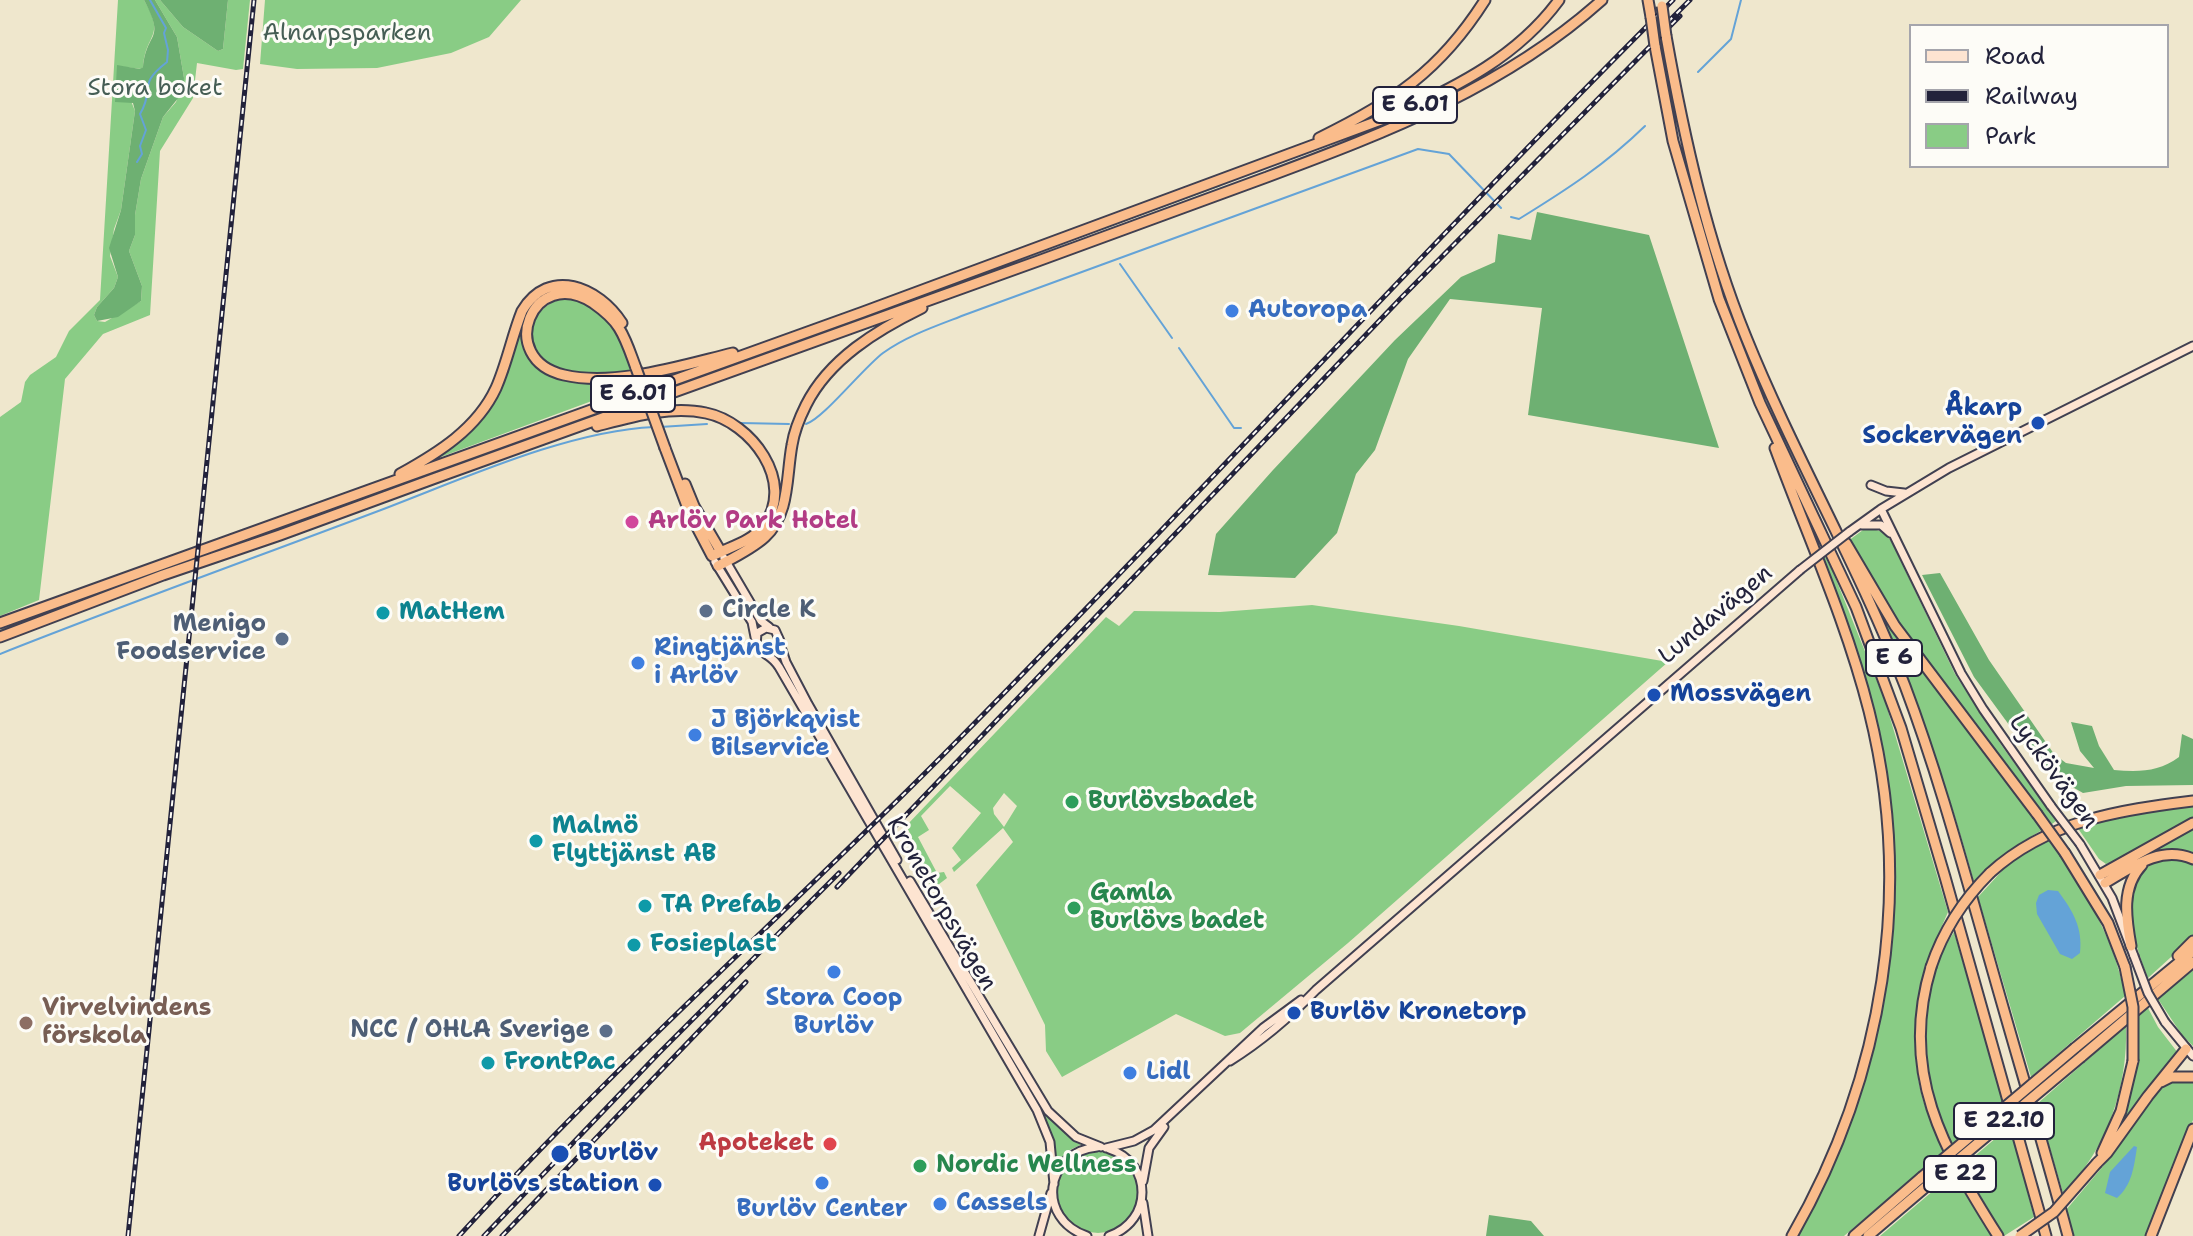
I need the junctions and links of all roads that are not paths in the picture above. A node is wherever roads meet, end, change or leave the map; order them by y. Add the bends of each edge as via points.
1 (1485, 0) edge
2 (1559, 0) edge
3 (1602, 0) edge
4 (1648, 0) edge
5 (1661, 3) edge
6 (1266, 164) junction
7 (1032, 263) junction
8 (779, 341) junction
9 (2193, 346) edge
10 (638, 368) junction
11 (1760, 403) junction
12 (544, 439) junction
13 (1797, 456) junction
14 (1871, 485) dead end
15 (375, 488) junction
16 (1907, 494) junction
17 (1881, 509) junction
18 (1856, 526) junction
19 (1898, 543) junction
20 (717, 554) junction
21 (722, 564) junction
22 (0, 623) edge
23 (771, 628) junction
24 (0, 637) edge
25 (755, 637) junction
26 (780, 644) junction
27 (769, 653) junction
28 (2193, 801) edge
29 (2193, 823) edge
30 (2193, 859) edge
31 (2148, 860) junction
32 (2102, 879) junction
33 (2193, 941) edge
34 (2132, 951) junction
35 (2193, 951) edge
36 (2193, 962) edge
37 (2093, 1033) junction
38 (2078, 1052) junction
39 (2189, 1052) edge
40 (2193, 1077) edge
41 (2155, 1086) junction
42 (1189, 1098) junction
43 (2193, 1129) edge
44 (1103, 1148) junction
45 (2097, 1163) junction
46 (1925, 1181) junction
47 (1053, 1185) junction
48 (1143, 1187) junction
49 (1143, 1199) junction
50 (1039, 1236) edge
51 (1087, 1236) edge
52 (1109, 1236) edge
53 (1148, 1236) edge
54 (1792, 1236) edge
55 (1854, 1236) edge
56 (1868, 1236) edge
57 (1998, 1236) edge
58 (2020, 1236) edge
59 (2046, 1236) edge
60 (2068, 1236) edge
61 (2151, 1236) edge

1 - 6 highway via 1442,59 1407,88 1366,115
2 - 6 highway, E 6.01 via 1521,43 1455,87
3 - 7 highway, E 6.01 via 1523,62 1435,110
4 - 11 highway, E 6, bridge via 1664,97 1705,258
5 - 13 highway, E 6, bridge via 1689,150 1730,293
6 - 8 highway, E 6.01
7 - 12 highway, E 6.01
7 - 21 highway via 903,318 829,372 816,388 792,442 777,522 764,538
8 - 10 highway via 652,371 574,377 547,369 532,355 526,336 529,316 543,300 557,295 590,301 619,328
8 - 15 highway, E 6.01
9 - 16 main road, Lundavägen via 1989,447
10 - 15 highway via 624,326 602,299 573,287 541,291 522,311 496,388 476,419 440,451
10 - 20 highway, bridge via 667,448
11 - 54 highway via 1858,672 1876,744 1889,839 1886,957 1869,1049 1834,1155
11 - 59 highway, E 6 via 1856,607 1901,728
12 - 20 highway via 680,411 707,413 737,427 766,460 774,498 757,533
12 - 24 highway, E 6.01
13 - 45 highway, bridge via 1895,626 2065,853 2108,923 2133,1007 2133,1061 2121,1111
13 - 60 highway, E 6 via 1868,600 1917,720
14 - 16 main road
15 - 22 highway, E 6.01
16 - 17 main road, Lundavägen
17 - 18 main road, Lundavägen
17 - 19 main road, Lyckövägen
18 - 19 main road via 1881,525
18 - 42 main road, Lundavägen, bridge
19 - 32 main road, Lyckövägen, bridge via 1961,673
20 - 21 main road
21 - 23 main road
21 - 25 main road
23 - 25 main road
23 - 26 main road
25 - 27 main road via 759,650
26 - 27 main road
26 - 44 main road, Kronetorpsvägen via 808,704 1048,1111 1076,1137
27 - 47 main road, Kronetorpsvägen via 1037,1110 1050,1142
28 - 57 highway, E 22, bridge via 2119,812 2057,829 2027,845 1990,873 1958,912 1936,951 1920,1024 1924,1084 1951,1158
29 - 32 highway
30 - 31 highway via 2169,853
31 - 32 highway
31 - 34 highway via 2129,887
32 - 34 main road, Lyckövägen
33 - 37 highway
34 - 39 main road, Lyckövägen, bridge via 2148,993
35 - 37 highway, E 22.10
36 - 38 highway, E 22.10
37 - 38 highway, E 22.10
38 - 46 highway, E 22.10, bridge
39 - 41 highway
40 - 41 highway via 2171,1077
41 - 45 highway
42 - 44 main road, Lundavägen via 1145,1136
42 - 48 main road, Lundavägen via 1151,1144
43 - 61 highway
44 - 47 main road, Lundavägen via 1068,1158
44 - 48 main road via 1129,1159
45 - 58 highway, bridge via 2054,1212
46 - 55 highway, E 22.10
46 - 56 highway, E 22.10
47 - 50 main road, Lundavägen
47 - 51 main road via 1062,1220
48 - 49 main road, Lundavägen
49 - 52 main road via 1131,1223
49 - 53 main road

